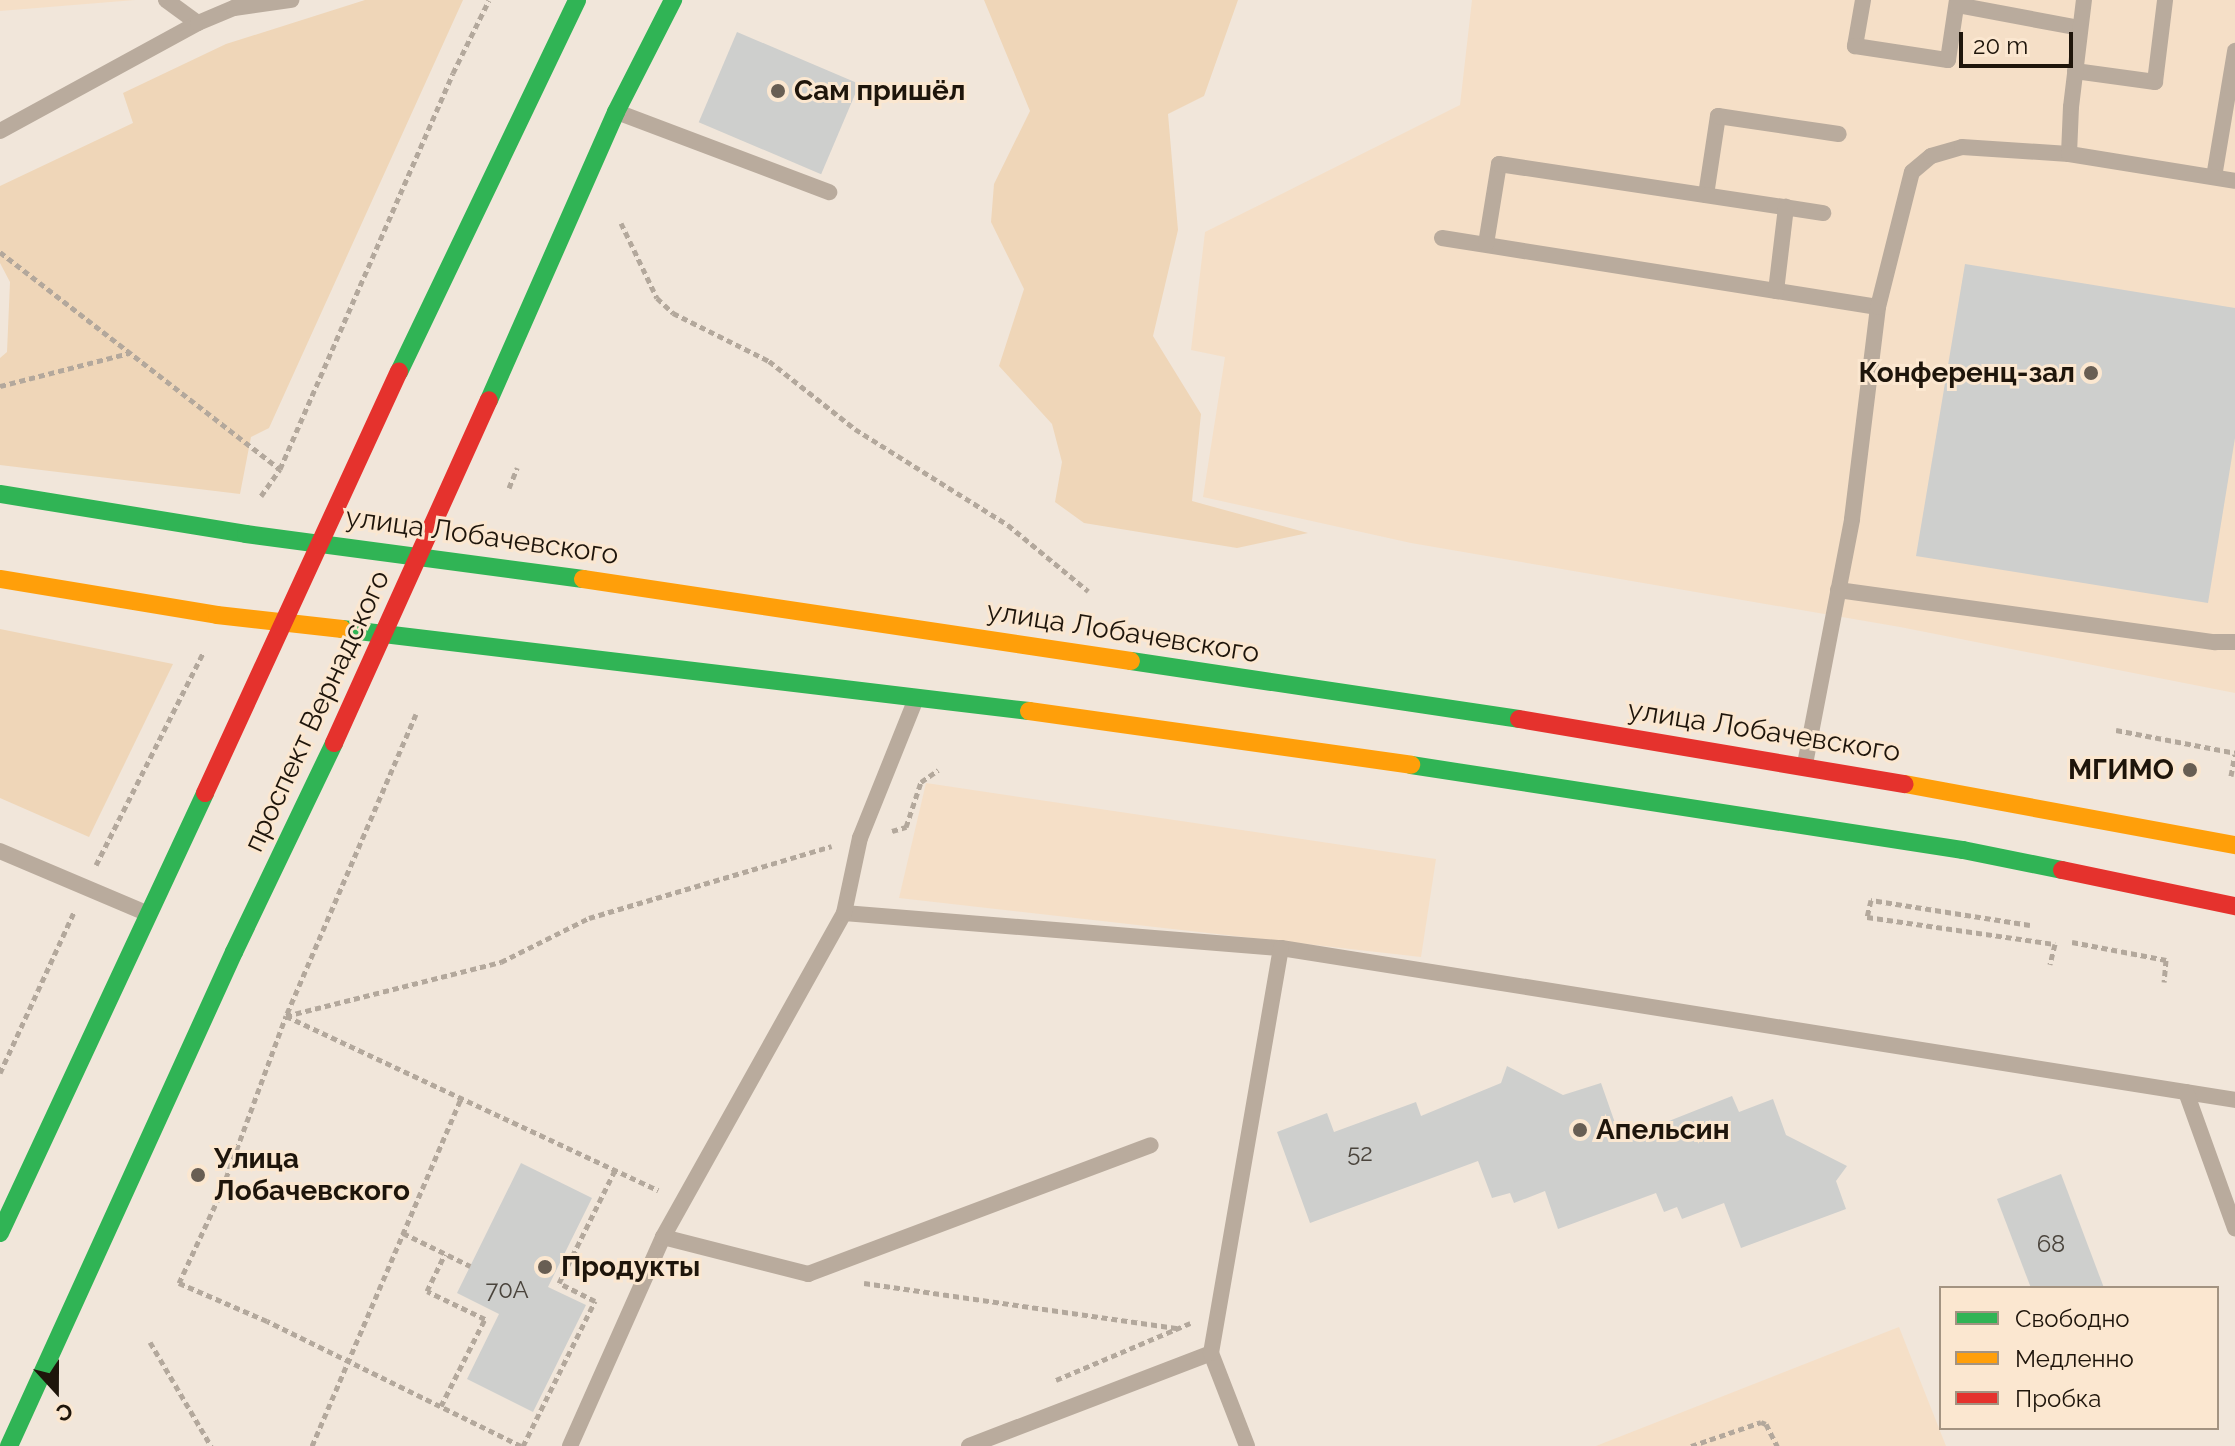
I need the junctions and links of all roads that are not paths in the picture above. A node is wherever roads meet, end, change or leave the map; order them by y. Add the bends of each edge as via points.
1 (166, 0) edge
2 (291, 0) edge
3 (577, 0) edge
4 (673, 0) edge
5 (1863, 0) edge
6 (2084, 0) edge
7 (2165, 0) edge
8 (1957, 2) edge
9 (198, 23) junction
10 (2080, 28) junction
11 (2235, 51) edge
12 (2075, 71) junction
13 (616, 112) junction
14 (0, 131) edge
15 (1839, 134) dead end
16 (2069, 154) junction
17 (2214, 177) junction
18 (2235, 181) edge
19 (829, 192) dead end
20 (1706, 195) junction
21 (1786, 207) junction
22 (1823, 213) dead end
23 (1442, 238) dead end
24 (1486, 244) junction
25 (1776, 291) junction
26 (1878, 307) junction
27 (0, 494) edge
28 (319, 540) junction
29 (421, 555) junction
30 (0, 579) edge
31 (1838, 590) junction
32 (284, 623) junction
33 (385, 636) junction
34 (2235, 642) edge
35 (917, 695) junction
36 (1804, 765) junction
37 (2235, 845) edge
38 (0, 851) edge
39 (2235, 906) edge
40 (844, 913) junction
41 (147, 914) junction
42 (1281, 948) junction
43 (2186, 1092) junction
44 (2235, 1100) edge
45 (1151, 1145) dead end
46 (2235, 1228) edge
47 (0, 1233) edge
48 (663, 1237) junction
49 (1211, 1353) junction
50 (9, 1446) edge
51 (570, 1446) edge
52 (969, 1446) edge
53 (1247, 1446) edge

1 - 9 lane
2 - 9 lane via 234,8
3 - 28 main road
4 - 13 main road, проспект Вернадского
5 - 8 lane via 1855,46 1948,60
6 - 10 lane
7 - 12 lane via 2155,82
8 - 10 lane
9 - 14 lane
10 - 12 lane
11 - 17 lane
12 - 16 lane
13 - 19 lane
13 - 29 main road, проспект Вернадского
15 - 20 lane via 1718,116
16 - 17 lane
16 - 26 lane via 1962,147 1931,156 1912,172
17 - 18 lane
20 - 21 lane
20 - 24 lane via 1499,164
21 - 22 lane
21 - 25 lane
23 - 24 lane
24 - 25 lane
25 - 26 lane
26 - 31 lane
27 - 28 main road, улица Лобачевского via 246,534
28 - 29 main road, улица Лобачевского
28 - 32 main road
29 - 33 main road, проспект Вернадского
29 - 36 main road, улица Лобачевского
30 - 32 main road
31 - 34 lane
31 - 36 lane
32 - 33 main road
32 - 41 main road
33 - 35 main road
33 - 50 main road, проспект Вернадского
35 - 39 main road via 1963,850
35 - 40 lane via 860,838
36 - 37 main road, улица Лобачевского
38 - 41 lane
40 - 42 lane
40 - 48 lane
41 - 47 main road
42 - 43 lane
42 - 49 lane
43 - 44 lane
43 - 46 lane
45 - 48 lane via 808,1274
48 - 51 lane
49 - 52 lane
49 - 53 lane

